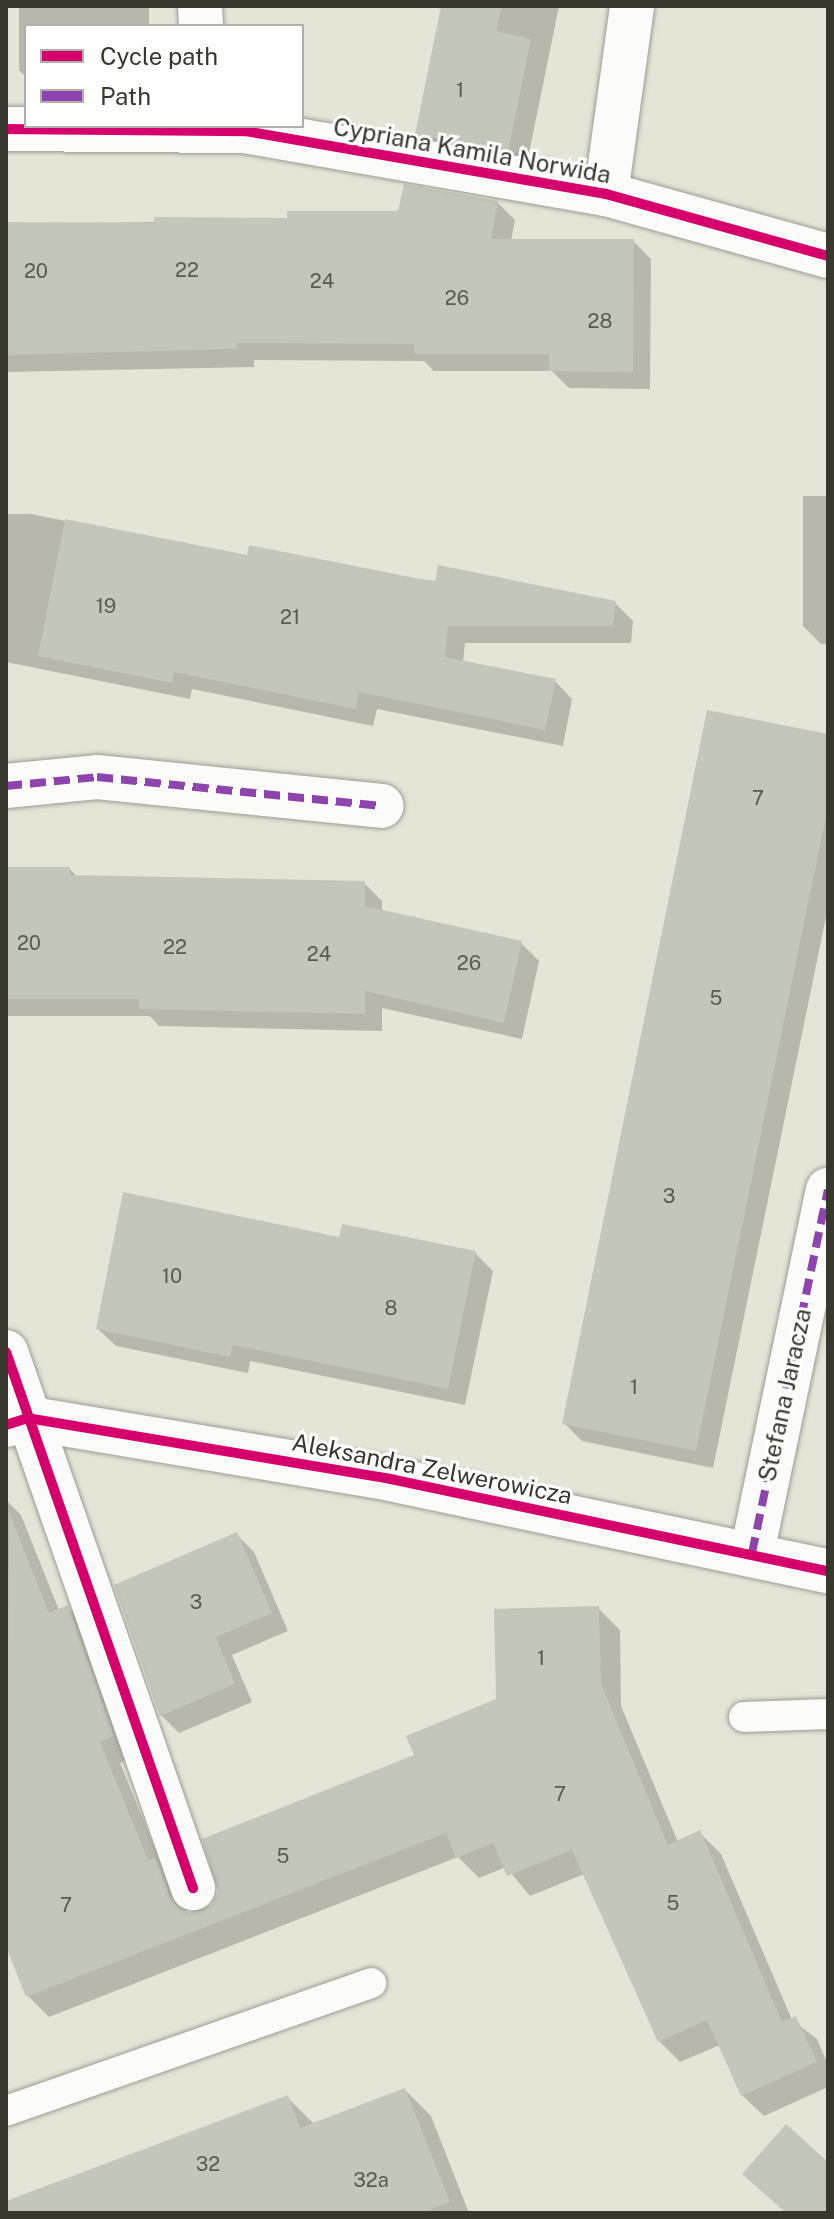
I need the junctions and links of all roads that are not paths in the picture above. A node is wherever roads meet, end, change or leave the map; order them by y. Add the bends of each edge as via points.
1 (632, 6) edge
2 (207, 128) edge
3 (6, 129) edge
4 (606, 194) junction
5 (828, 256) edge
6 (6, 786) edge
7 (382, 806) dead end
8 (828, 1190) edge
9 (6, 1352) edge
10 (17, 1421) edge
11 (752, 1553) junction
12 (828, 1571) edge
13 (828, 1714) edge
14 (744, 1717) dead end
15 (193, 1888) dead end
16 (371, 1983) dead end
17 (6, 2111) edge

1 - 4 street
2 - 3 street, Cypriana Kamila Norwida
2 - 4 street, Cypriana Kamila Norwida
4 - 5 street, Cypriana Kamila Norwida
6 - 7 street via 97,777
8 - 11 street, Stefana Jaracza
9 - 10 street
10 - 11 street, Aleksandra Zelwerowicza via 390,1479
10 - 15 street
11 - 12 street, Aleksandra Zelwerowicza
13 - 14 lane
16 - 17 lane

